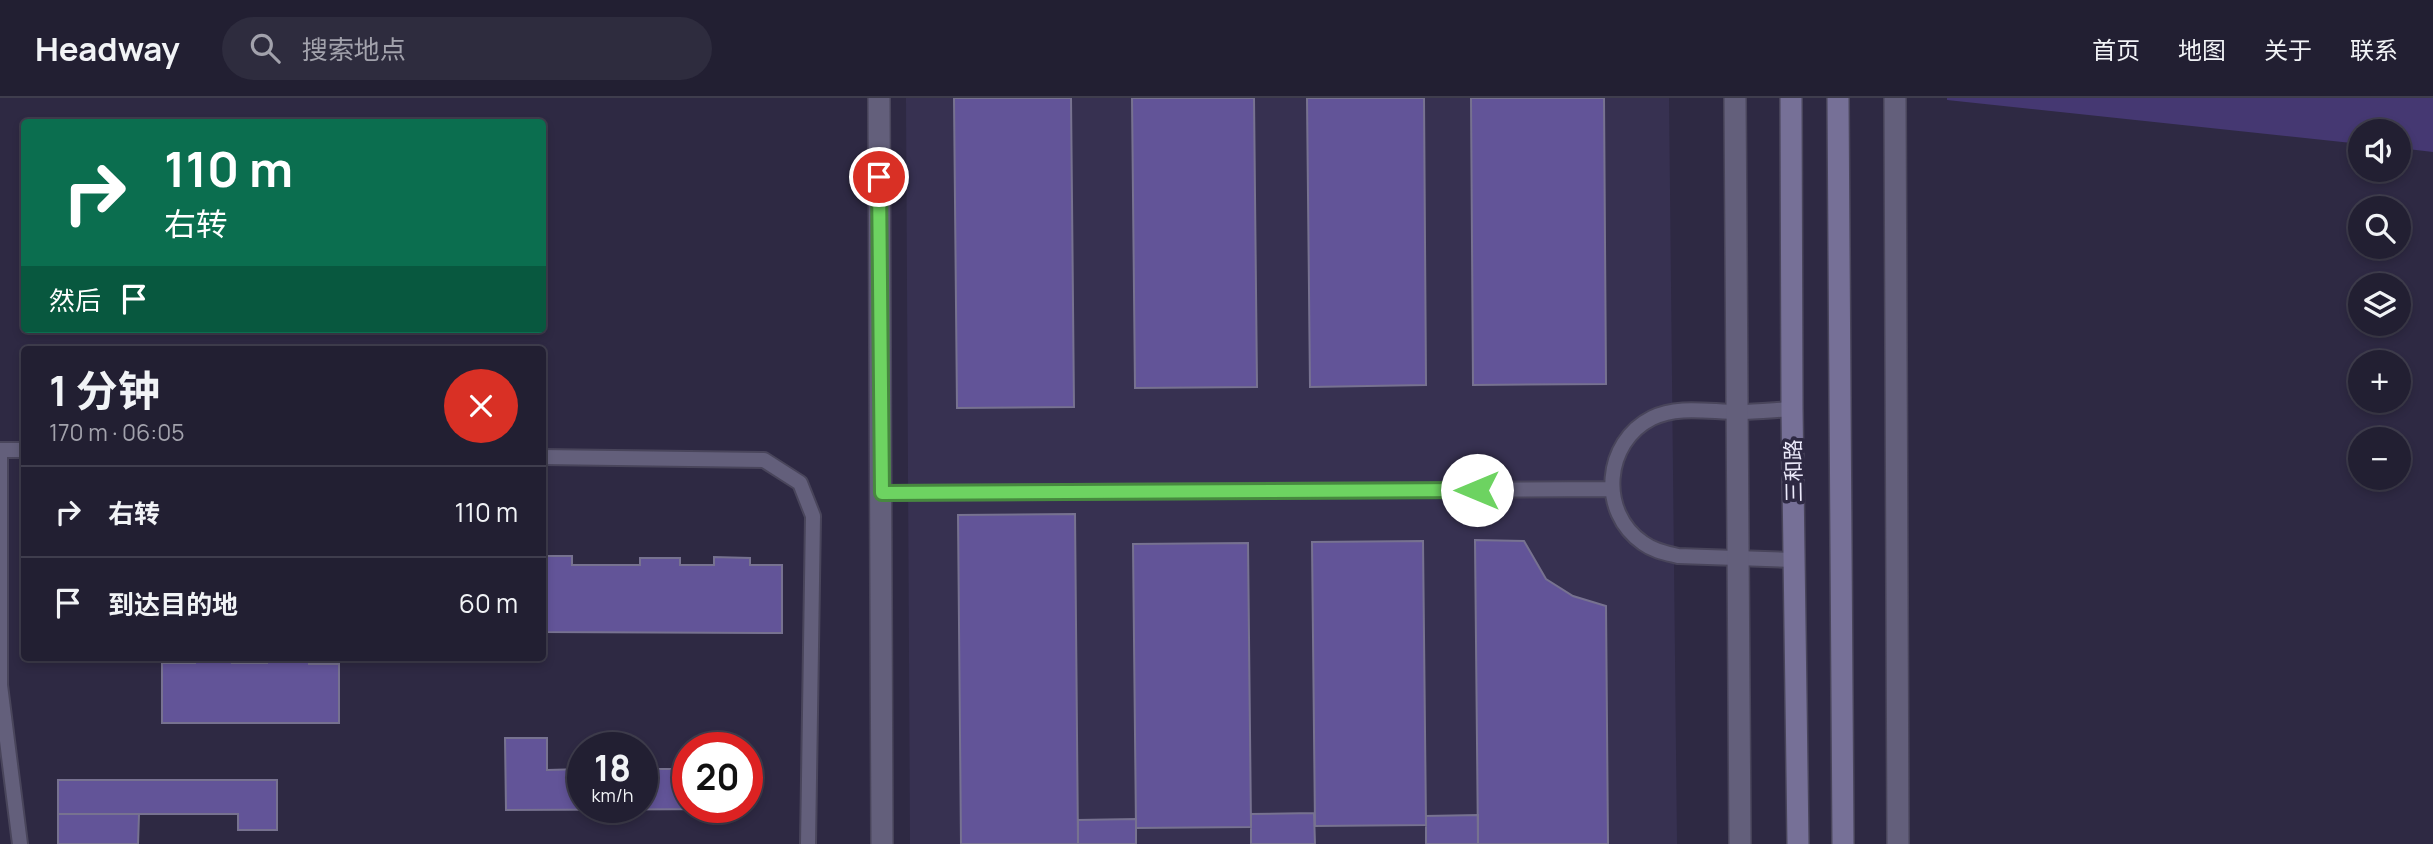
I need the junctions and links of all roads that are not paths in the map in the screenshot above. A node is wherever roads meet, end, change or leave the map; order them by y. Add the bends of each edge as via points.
1 (879, 98) edge
2 (1735, 98) edge
3 (1791, 98) edge
4 (1838, 98) edge
5 (1895, 98) edge
6 (1792, 409) junction
7 (1738, 412) junction
8 (0, 450) edge
9 (21, 450) edge
10 (546, 457) edge
11 (1612, 489) junction
12 (882, 493) junction
13 (1739, 557) junction
14 (1794, 560) junction
15 (20, 844) edge
16 (808, 844) edge
17 (883, 844) edge
18 (1740, 844) edge
19 (1798, 844) edge
20 (1843, 844) edge
21 (1899, 844) edge

1 - 12 street
2 - 7 street
3 - 6 main road, 三和路
4 - 20 main road
5 - 21 street
6 - 7 lane
6 - 14 main road, 三和路
7 - 11 lane via 1672,411 1654,417 1624,442 1615,460
7 - 13 street
8 - 9 lane
8 - 15 lane via 0,685
10 - 16 lane via 764,460 800,483 813,516
11 - 12 lane
11 - 13 lane via 1620,516 1644,544 1678,556
12 - 17 street
13 - 14 lane
13 - 18 street
14 - 19 main road, 三和路

